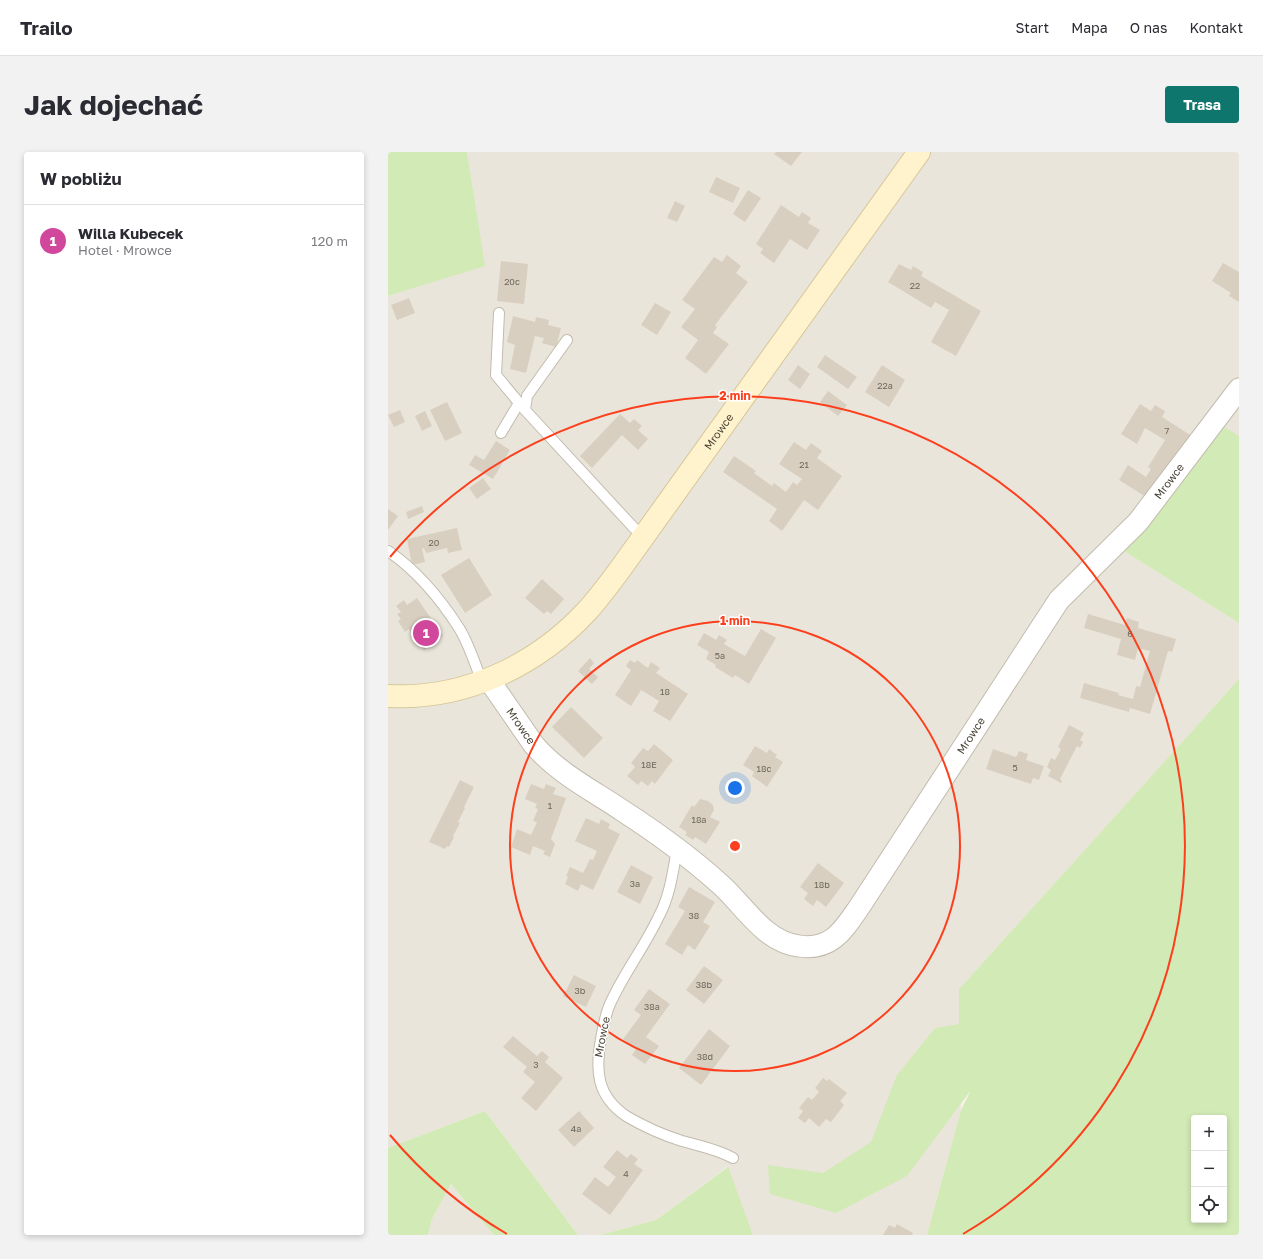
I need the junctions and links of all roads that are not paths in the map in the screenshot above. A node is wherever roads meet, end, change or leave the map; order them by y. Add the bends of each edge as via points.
1 (919, 152) edge
2 (499, 313) dead end
3 (567, 340) dead end
4 (1239, 389) edge
5 (522, 406) junction
6 (501, 433) dead end
7 (644, 536) junction
8 (388, 552) edge
9 (485, 681) junction
10 (388, 696) edge
11 (677, 849) junction
12 (734, 1158) dead end

1 - 7 street, Mrowce
2 - 5 lane via 496,375
3 - 5 lane
4 - 11 street, Mrowce via 1138,522 1059,600 860,906 837,937 825,944 799,946 771,935 721,884
5 - 6 lane
5 - 7 lane
7 - 9 street, Mrowce via 600,595 572,626 528,659
8 - 9 lane via 426,585 459,629
9 - 10 street, Mrowce via 439,693
9 - 11 street, Mrowce via 542,754 576,782
11 - 12 lane, Mrowce via 670,885 660,915 609,1005 596,1061 599,1083 610,1102 626,1116 680,1140 720,1151

